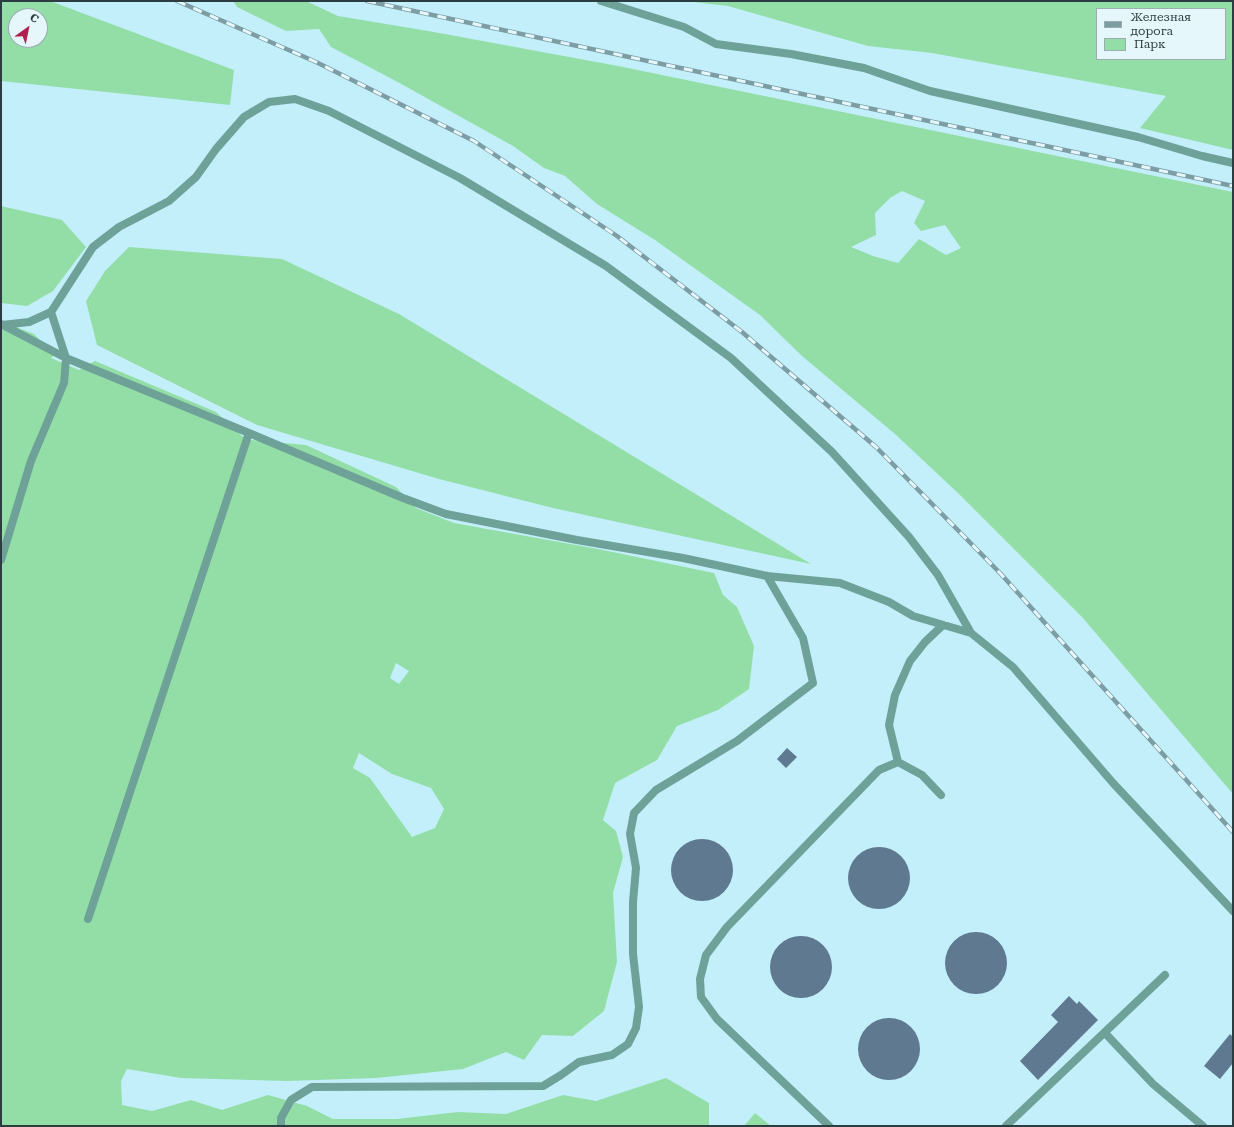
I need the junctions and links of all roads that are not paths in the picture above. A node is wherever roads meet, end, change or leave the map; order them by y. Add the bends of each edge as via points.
1 (601, 1) edge
2 (1233, 163) edge
3 (51, 312) junction
4 (1, 325) edge
5 (66, 358) junction
6 (249, 433) junction
7 (1, 560) edge
8 (767, 576) junction
9 (943, 625) junction
10 (971, 633) junction
11 (898, 762) junction
12 (941, 795) dead end
13 (1233, 910) edge
14 (88, 919) dead end
15 (1165, 975) dead end
16 (1105, 1033) junction
17 (281, 1126) edge
18 (829, 1126) edge
19 (1006, 1126) edge
20 (1203, 1126) edge

1 - 2 lane via 684,28 716,44 791,54 864,68 930,91 1138,137
3 - 4 lane via 29,322
3 - 5 lane
3 - 10 lane via 93,248 119,227 169,201 196,177 244,117 269,102 295,99 328,111 460,178 606,266 731,358 832,452 909,537 938,574
4 - 5 lane
5 - 6 lane
5 - 7 lane via 64,383 32,461
6 - 8 lane via 446,514
6 - 14 lane
8 - 9 lane via 840,583 888,602 912,616
8 - 17 lane via 803,638 813,683 737,741 656,790 634,813 630,834 636,868 633,954 639,1007 636,1028 628,1044 612,1055 579,1062 543,1086 312,1088 291,1100
9 - 10 lane
9 - 11 lane via 910,661 895,695 889,725
10 - 13 lane via 1013,666 1114,783
11 - 12 lane via 922,775
11 - 18 lane via 879,770 727,927 706,955 700,979 701,997 717,1019
15 - 16 lane
16 - 19 lane
16 - 20 lane via 1153,1084

